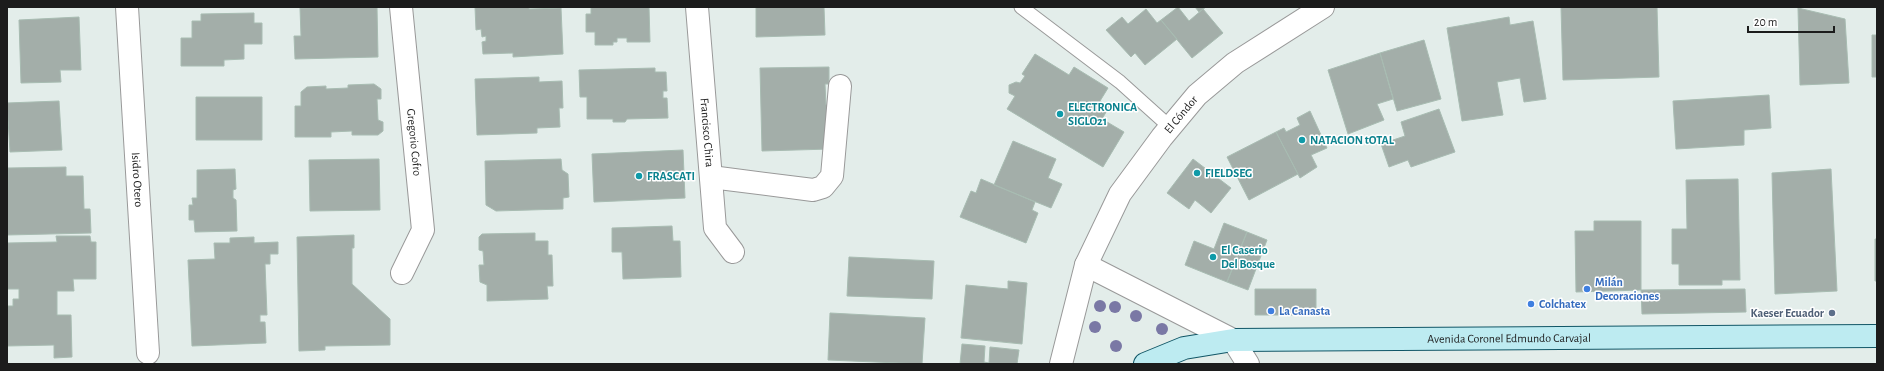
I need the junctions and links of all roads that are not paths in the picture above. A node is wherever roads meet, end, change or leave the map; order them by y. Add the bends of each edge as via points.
1 (127, 7) edge
2 (400, 7) edge
3 (697, 7) edge
4 (1021, 7) edge
5 (1323, 7) edge
6 (840, 86) dead end
7 (1170, 127) junction
8 (710, 177) junction
9 (733, 252) dead end
10 (1086, 265) junction
11 (402, 273) dead end
12 (1877, 336) edge
13 (1232, 340) junction
14 (148, 353) dead end
15 (1061, 364) edge
16 (1145, 364) edge
17 (1248, 364) edge

1 - 14 street, Isidro Otero
2 - 11 street, Gregorio Cofro via 423,230
3 - 8 street, Francisco Chira
4 - 7 lane via 1120,82
5 - 7 street, El Cóndor via 1235,63 1197,95
6 - 8 street via 832,176 823,187 813,190
7 - 10 street, El Cóndor via 1120,194
8 - 9 street, Francisco Chira via 715,228
10 - 13 street
10 - 15 street, El Cóndor
12 - 13 main road, Avenida Coronel Edmundo Carvajal
13 - 16 main road, Avenida Coronel Edmundo Carvajal via 1184,348
13 - 17 street

